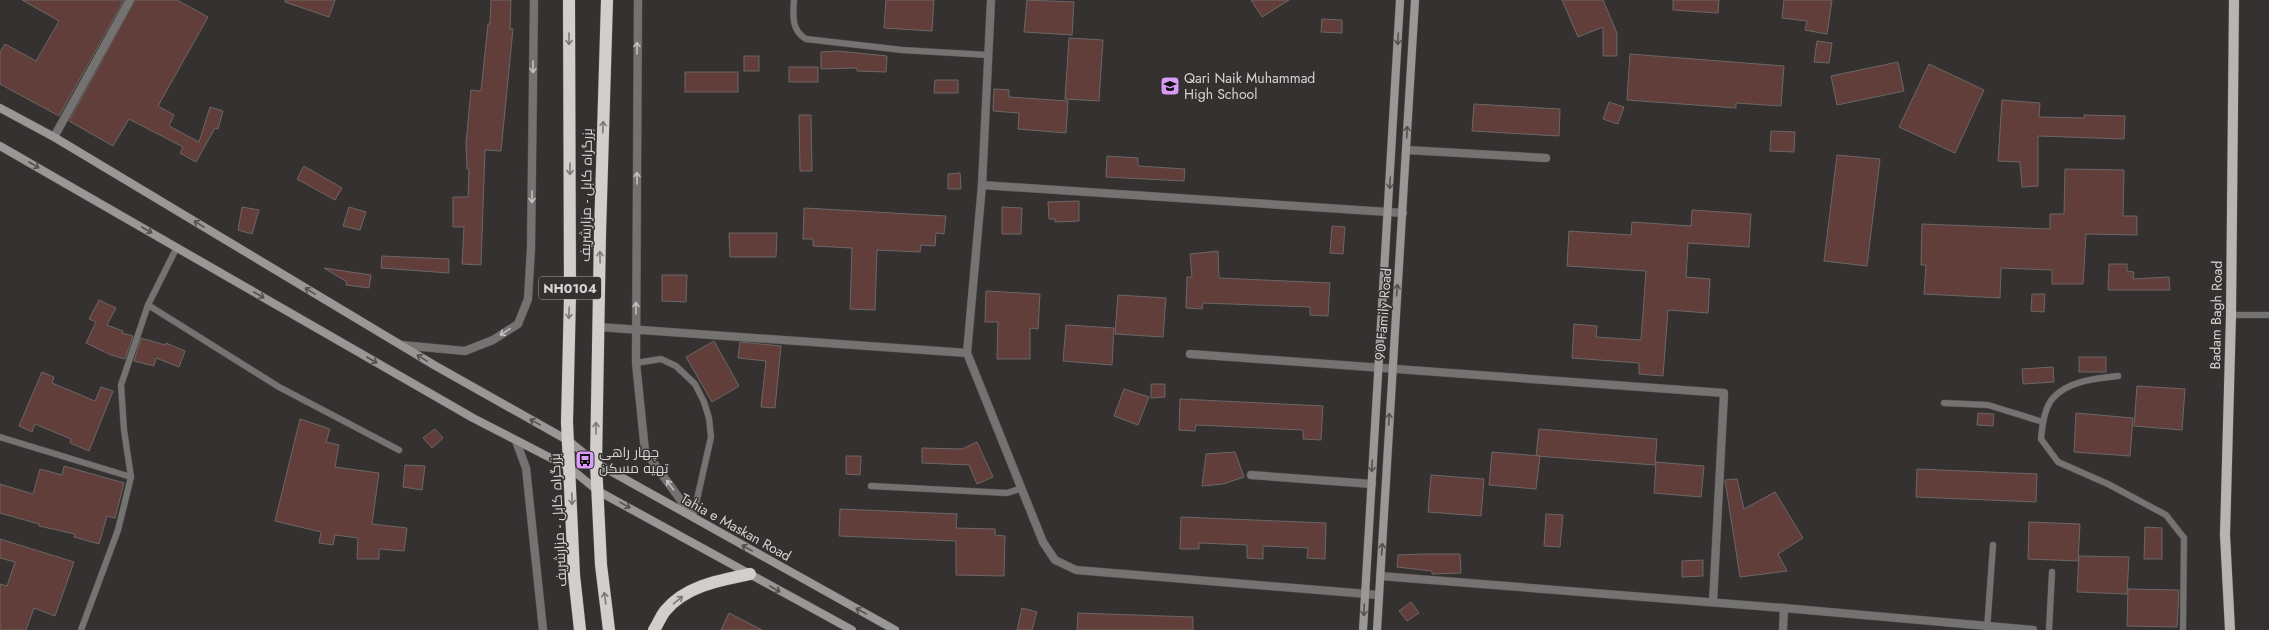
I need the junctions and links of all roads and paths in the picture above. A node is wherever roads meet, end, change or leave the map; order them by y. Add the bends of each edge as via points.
1 (130, 0) edge
2 (534, 0) edge
3 (569, 0) edge
4 (606, 0) edge
5 (638, 0) edge
6 (794, 0) edge
7 (991, 0) edge
8 (1400, 0) edge
9 (1415, 0) edge
10 (2234, 0) edge
11 (988, 55) junction
12 (0, 108) edge
13 (54, 137) junction
14 (0, 146) edge
15 (1406, 150) junction
16 (1546, 158) dead end
17 (982, 185) junction
18 (1389, 212) junction
19 (1403, 213) junction
20 (177, 248) junction
21 (148, 305) junction
22 (2230, 315) junction
23 (2269, 315) edge
24 (600, 327) junction
25 (636, 330) junction
26 (401, 345) junction
27 (967, 353) junction
28 (1190, 354) dead end
29 (636, 363) junction
30 (1377, 368) junction
31 (1392, 369) junction
32 (2118, 376) dead end
33 (1944, 403) dead end
34 (2043, 422) junction
35 (0, 437) edge
36 (516, 441) junction
37 (569, 441) junction
38 (399, 450) dead end
39 (596, 463) junction
40 (570, 468) junction
41 (1251, 475) dead end
42 (131, 477) junction
43 (1372, 484) junction
44 (871, 486) dead end
45 (1022, 488) junction
46 (598, 491) junction
47 (693, 517) junction
48 (1993, 545) dead end
49 (2052, 572) dead end
50 (750, 574) junction
51 (1380, 576) junction
52 (1365, 594) junction
53 (1379, 595) junction
54 (1713, 602) junction
55 (1784, 608) junction
56 (1987, 629) edge
57 (81, 630) edge
58 (543, 630) edge
59 (580, 630) edge
60 (610, 630) edge
61 (654, 630) edge
62 (852, 630) edge
63 (895, 630) edge
64 (1363, 630) edge
65 (1377, 630) edge
66 (1783, 630) edge
67 (2033, 630) edge
68 (2049, 630) edge
69 (2183, 630) edge
70 (2230, 630) edge

1 - 13 street
2 -> 26 street via 528,299 518,324 494,340 465,351
3 -> 37 highway, بزرگراه کابل - مزارشریف / NH0104
24 -> 4 highway, بزرگراه کابل - مزارشریف / NH0104
25 -> 5 street
6 - 11 lane via 794,26 806,39 902,50
7 - 11 street
8 -> 18 main road, 90 Family Road
15 -> 9 main road, 90 Family Road
10 - 22 main road, Badam Bagh Road
11 - 17 street
12 - 13 main road, Tahia e Maskan Road
26 -> 13 main road, Tahia e Maskan Road
14 -> 20 main road
15 - 16 street
15 - 19 main road, 90 Family Road
17 - 18 street
17 - 27 street
18 - 19 street
18 - 30 main road, 90 Family Road
31 -> 19 main road, 90 Family Road
20 - 21 lane
20 -> 36 main road
21 - 38 lane via 279,387
21 - 42 lane via 121,385
22 - 23 lane
22 - 70 main road, Badam Bagh Road via 2225,535
24 - 25 street
39 -> 24 highway, بزرگراه کابل - مزارشریف / NH0104
25 - 27 street
25 - 29 street
37 -> 26 main road, Tahia e Maskan Road
27 - 45 street
28 - 30 street
47 -> 29 street via 645,451
29 - 47 lane via 661,359 676,366 695,384 704,402 711,437
30 - 31 street
30 -> 43 main road, 90 Family Road
51 -> 31 main road, 90 Family Road
31 - 54 street via 1724,393
32 - 34 lane via 2068,386 2052,399
33 - 34 lane via 1988,405
34 - 69 lane via 2041,439 2058,462 2108,484 2166,515 2184,538
35 - 42 lane
36 - 40 main road
36 - 58 street via 526,468
37 - 39 main road, Tahia e Maskan Road
37 - 40 highway, بزرگراه کابل - مزارشریف / NH0104
39 - 46 highway, بزرگراه کابل - مزارشریف / NH0104
39 - 47 main road, Tahia e Maskan Road
40 - 46 main road
40 -> 59 highway, بزرگراه کابل - مزارشریف / NH0104 via 574,575
41 - 43 street
42 - 57 lane via 118,530
43 - 52 main road, 90 Family Road
44 - 45 lane via 1007,493
45 - 52 street via 1043,542 1055,560 1076,570
46 -> 50 main road
60 -> 46 highway, بزرگراه کابل - مزارشریف / NH0104 via 601,565
63 -> 47 main road, Tahia e Maskan Road
48 - 56 lane
49 - 68 lane
61 -> 50 highway via 665,611 685,594 712,582
50 -> 62 main road
51 - 53 main road, 90 Family Road
51 - 54 street
52 - 53 street
52 -> 64 main road, 90 Family Road
53 - 65 main road, 90 Family Road
54 - 55 street
55 - 56 street
55 - 66 street
56 - 67 street

